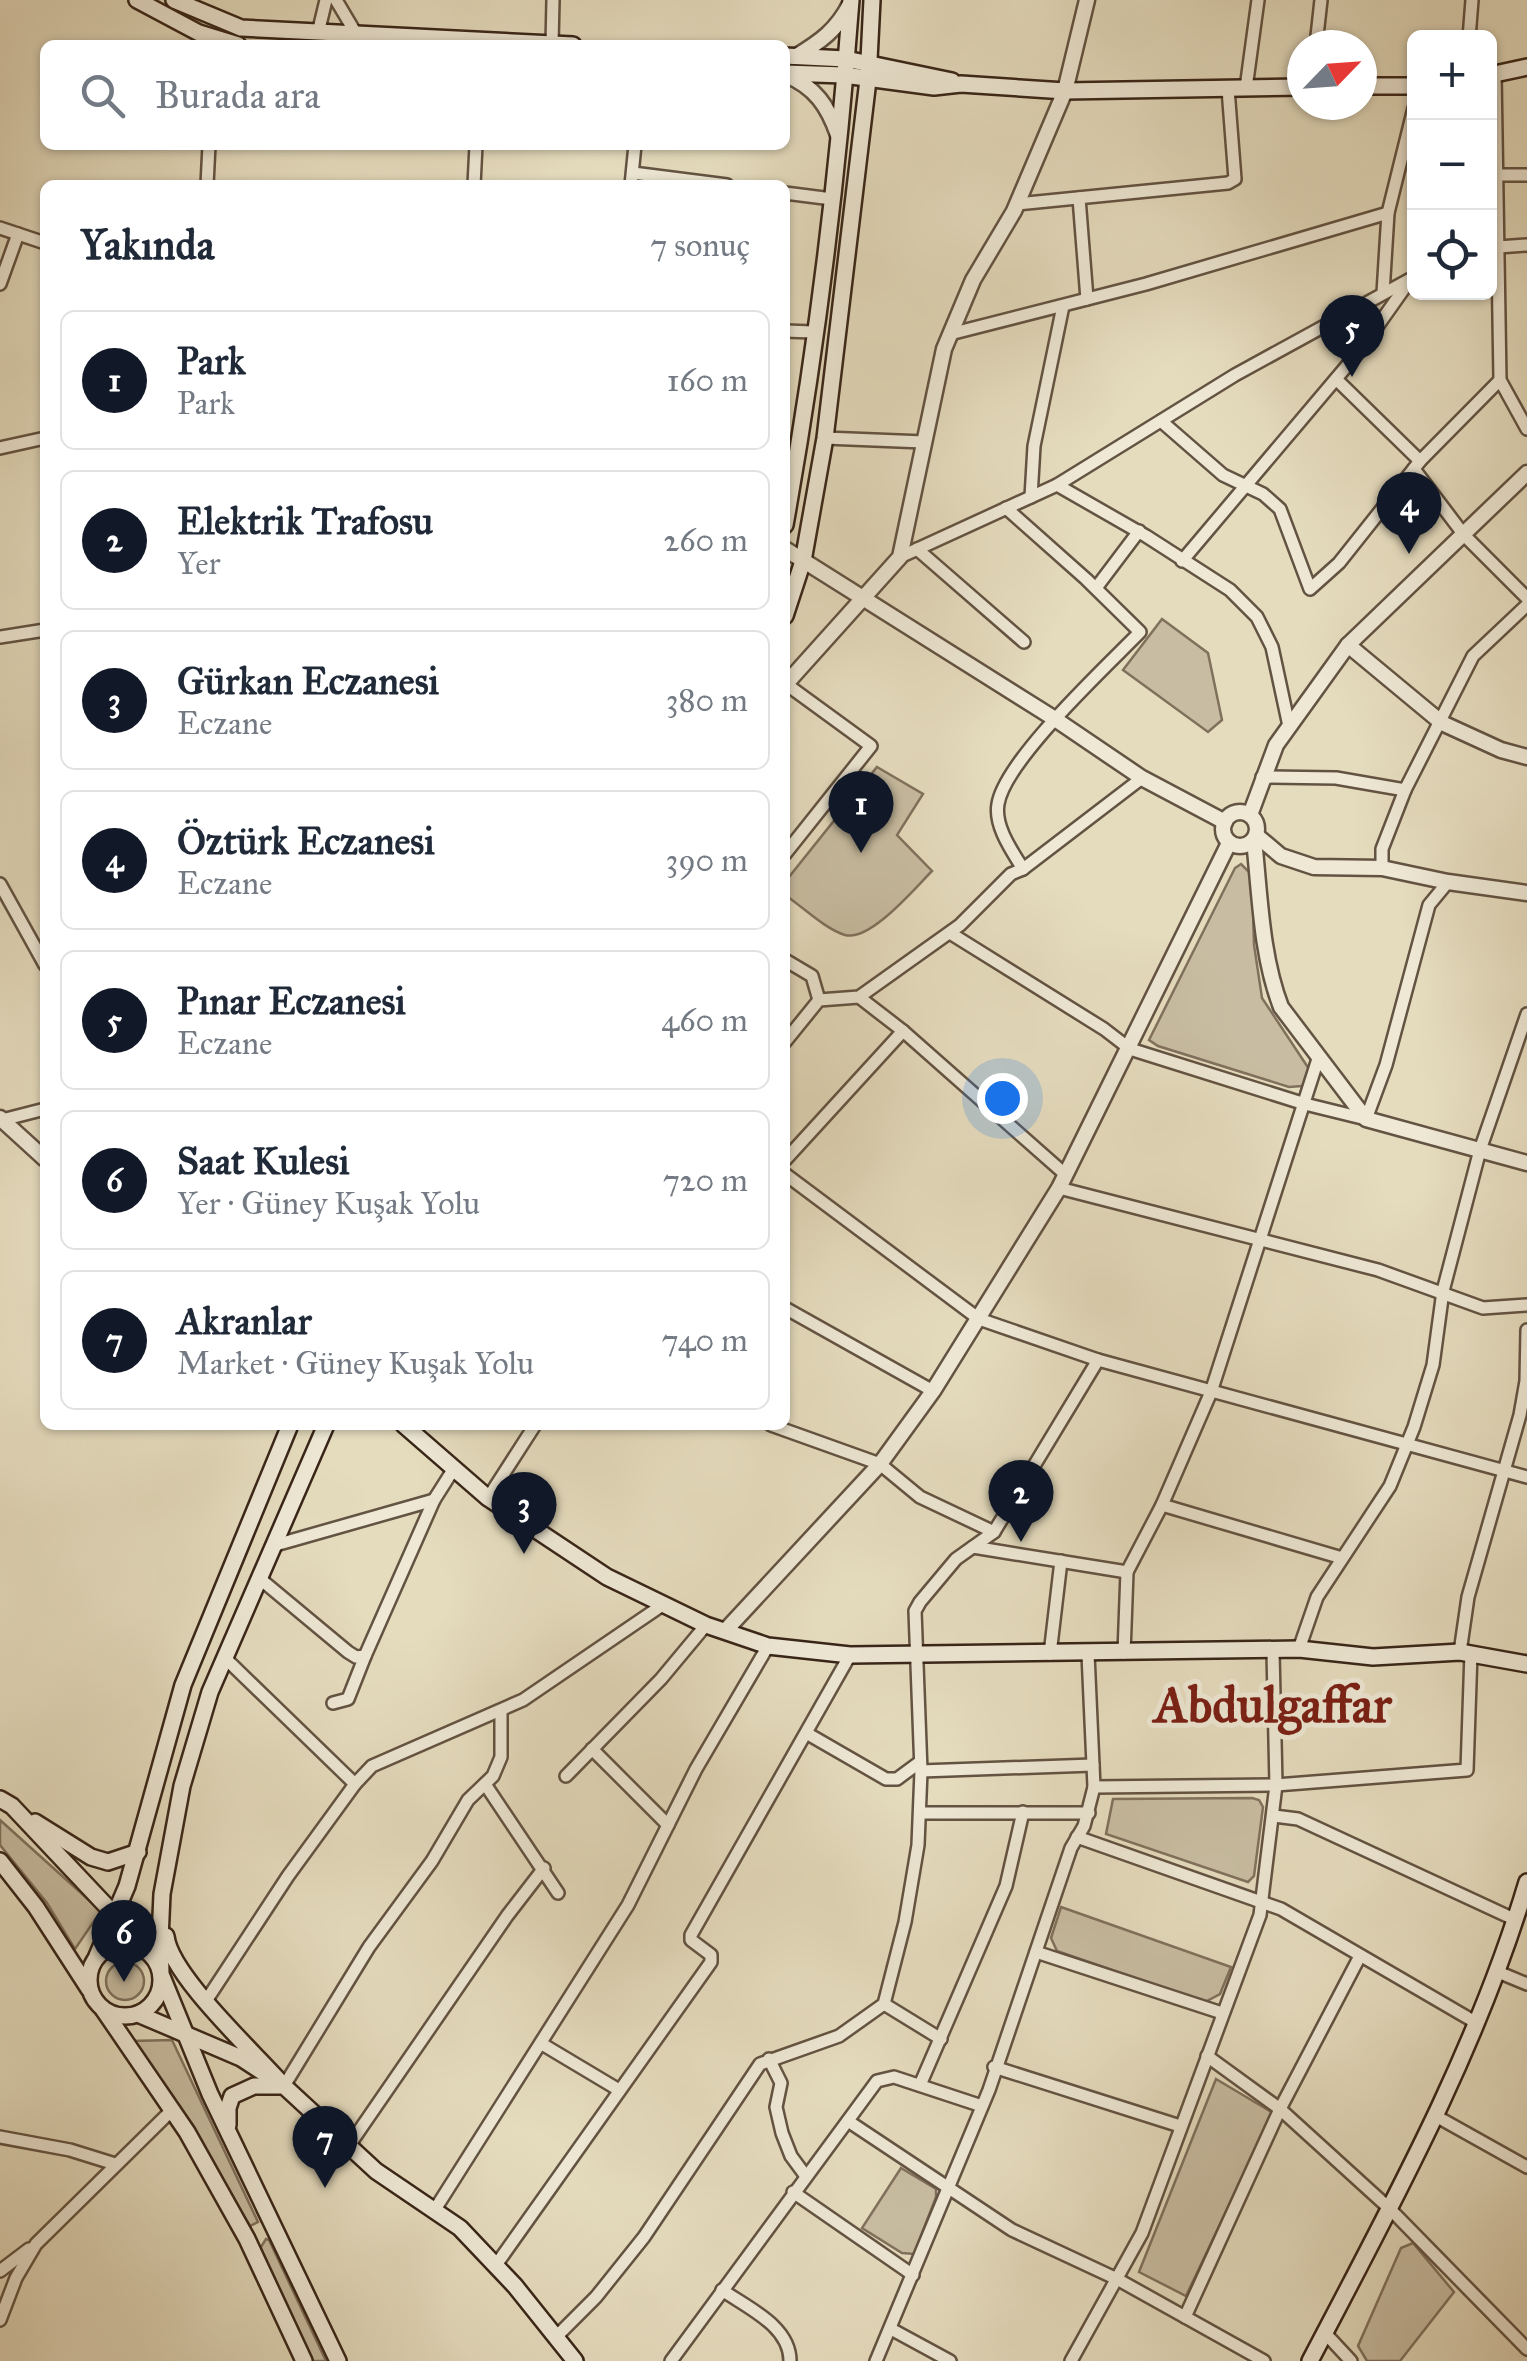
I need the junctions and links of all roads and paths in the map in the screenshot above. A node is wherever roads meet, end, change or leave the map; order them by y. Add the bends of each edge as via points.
1 (137, 0) edge
2 (174, 0) edge
3 (326, 0) edge
4 (336, 0) edge
5 (553, 0) edge
6 (872, 0) edge
7 (1087, 0) edge
8 (1258, 0) edge
9 (1321, 0) edge
10 (1472, 0) edge
11 (850, 2) edge
12 (320, 29) junction
13 (1318, 30) edge
14 (1470, 30) edge
15 (355, 32) junction
16 (209, 40) edge
17 (486, 40) edge
18 (552, 40) edge
19 (790, 56) edge
20 (846, 67) junction
21 (1527, 68) edge
22 (867, 72) junction
23 (790, 73) edge
24 (1497, 73) edge
25 (790, 77) edge
26 (1377, 86) edge
27 (1407, 86) edge
28 (1287, 87) edge
29 (1246, 88) junction
30 (1228, 89) junction
31 (1065, 91) junction
32 (1411, 120) edge
33 (839, 139) junction
34 (209, 150) edge
35 (476, 150) edge
36 (635, 150) edge
37 (1527, 175) edge
38 (1497, 176) edge
39 (632, 179) edge
40 (207, 180) edge
41 (474, 180) edge
42 (790, 193) edge
43 (1079, 198) junction
44 (832, 199) junction
45 (1017, 204) junction
46 (1388, 213) junction
47 (0, 228) edge
48 (18, 234) junction
49 (40, 241) edge
50 (1497, 244) edge
51 (1527, 245) edge
52 (1498, 247) junction
53 (1407, 281) edge
54 (0, 284) edge
55 (1407, 285) edge
56 (1383, 294) junction
57 (1087, 299) junction
58 (1063, 306) junction
59 (790, 330) edge
60 (813, 332) junction
61 (950, 334) junction
62 (1336, 380) junction
63 (1500, 380) junction
64 (1161, 421) junction
65 (1527, 429) edge
66 (825, 438) junction
67 (40, 439) edge
68 (924, 442) junction
69 (0, 448) edge
70 (1417, 465) junction
71 (1527, 473) edge
72 (1057, 485) junction
73 (1244, 486) junction
74 (1031, 496) junction
75 (790, 497) edge
76 (1006, 508) junction
77 (1139, 531) junction
78 (1464, 535) junction
79 (916, 549) junction
80 (790, 552) edge
81 (900, 557) junction
82 (803, 561) junction
83 (1182, 561) junction
84 (1096, 588) junction
85 (1526, 597) edge
86 (864, 600) junction
87 (790, 601) edge
88 (40, 631) edge
89 (0, 637) edge
90 (1024, 642) dead end
91 (1348, 646) junction
92 (790, 680) edge
93 (790, 687) edge
94 (1056, 719) junction
95 (1442, 723) junction
96 (1289, 726) junction
97 (1527, 757) edge
98 (1262, 776) junction
99 (1142, 778) junction
100 (1405, 790) junction
101 (1250, 815) junction
102 (1225, 822) junction
103 (1255, 837) junction
104 (1230, 843) junction
105 (790, 848) edge
106 (1022, 868) junction
107 (1382, 868) junction
108 (1448, 882) junction
109 (0, 884) edge
110 (1527, 893) edge
111 (950, 932) junction
112 (40, 957) edge
113 (790, 963) edge
114 (859, 997) junction
115 (820, 1000) junction
116 (1527, 1014) edge
117 (903, 1031) junction
118 (790, 1036) edge
119 (1130, 1049) junction
120 (1318, 1060) junction
121 (1305, 1104) junction
122 (40, 1110) edge
123 (1366, 1119) junction
124 (1, 1120) edge
125 (1480, 1150) junction
126 (40, 1154) edge
127 (790, 1155) edge
128 (1527, 1163) edge
129 (790, 1178) edge
130 (1063, 1181) junction
131 (1261, 1242) junction
132 (1443, 1291) junction
133 (1527, 1304) edge
134 (790, 1311) edge
135 (979, 1318) junction
136 (1527, 1330) edge
137 (1098, 1360) junction
138 (933, 1391) junction
139 (1211, 1392) junction
140 (288, 1430) edge
141 (324, 1430) edge
142 (409, 1430) edge
143 (532, 1430) edge
144 (785, 1430) edge
145 (1407, 1445) junction
146 (880, 1464) junction
147 (453, 1470) junction
148 (1506, 1472) junction
149 (1527, 1478) edge
150 (488, 1498) junction
151 (434, 1500) junction
152 (1162, 1505) junction
153 (994, 1532) junction
154 (272, 1546) junction
155 (973, 1547) junction
156 (1342, 1558) junction
157 (1061, 1561) junction
158 (1127, 1572) junction
159 (259, 1578) junction
160 (661, 1606) junction
161 (706, 1626) junction
162 (725, 1631) junction
163 (768, 1646) junction
164 (1300, 1649) junction
165 (1273, 1652) junction
166 (1465, 1652) junction
167 (1124, 1653) junction
168 (916, 1654) junction
169 (1050, 1654) junction
170 (1088, 1654) junction
171 (850, 1655) junction
172 (366, 1656) junction
173 (224, 1658) junction
174 (1527, 1664) edge
175 (333, 1704) dead end
176 (501, 1712) junction
177 (808, 1734) junction
178 (592, 1750) junction
179 (921, 1766) junction
180 (1093, 1766) junction
181 (566, 1776) dead end
182 (355, 1784) junction
183 (485, 1784) junction
184 (1276, 1785) junction
185 (1094, 1788) junction
186 (6, 1802) edge
187 (1024, 1812) junction
188 (1088, 1812) junction
189 (921, 1813) junction
190 (1274, 1816) junction
191 (668, 1824) junction
192 (1077, 1837) junction
193 (138, 1852) junction
194 (0, 1861) edge
195 (544, 1868) junction
196 (1527, 1882) edge
197 (558, 1893) dead end
198 (162, 1894) junction
199 (1262, 1900) junction
200 (117, 1916) junction
201 (1516, 1920) junction
202 (1036, 1952) junction
203 (150, 1953) junction
204 (96, 1956) junction
205 (1360, 1956) junction
206 (1498, 1972) junction
207 (160, 1974) junction
208 (1527, 1984) edge
209 (90, 1990) junction
210 (206, 2001) junction
211 (884, 2004) junction
212 (103, 2009) junction
213 (1222, 2013) junction
214 (138, 2014) junction
215 (1475, 2022) junction
216 (185, 2034) junction
217 (941, 2038) junction
218 (542, 2044) junction
219 (1206, 2056) junction
220 (769, 2059) junction
221 (994, 2067) junction
222 (284, 2086) junction
223 (920, 2086) junction
224 (620, 2090) junction
225 (982, 2106) junction
226 (1280, 2109) junction
227 (172, 2110) junction
228 (1434, 2115) junction
229 (848, 2122) junction
230 (1180, 2126) junction
231 (228, 2132) junction
232 (0, 2137) edge
233 (348, 2146) junction
234 (115, 2164) junction
235 (1527, 2167) edge
236 (805, 2175) junction
237 (949, 2186) junction
238 (793, 2192) junction
239 (1390, 2209) junction
240 (434, 2210) junction
241 (274, 2228) junction
242 (248, 2239) junction
243 (36, 2244) junction
244 (496, 2266) junction
245 (0, 2271) edge
246 (913, 2274) junction
247 (1117, 2279) junction
248 (722, 2290) junction
249 (1185, 2317) junction
250 (0, 2320) edge
251 (891, 2330) junction
252 (1325, 2332) junction
253 (556, 2337) junction
254 (1527, 2349) edge
255 (304, 2361) edge
256 (338, 2361) edge
257 (575, 2361) edge
258 (670, 2361) edge
259 (790, 2361) edge
260 (876, 2361) edge
261 (950, 2361) edge
262 (1071, 2361) edge
263 (1264, 2361) edge
264 (1310, 2361) edge
265 (1351, 2361) edge

1 - 16 main road
2 - 12 main road via 241,28
3 - 12 street
4 - 15 street
5 - 18 street
6 - 22 main road
7 - 31 street
8 - 29 street
9 - 13 street
10 - 14 street
11 - 19 street via 830,34
11 - 20 main road
12 - 15 main road
15 - 17 main road
19 - 20 main road
20 - 22 main road
20 - 23 main road
20 - 33 main road
21 - 24 main road
22 - 31 main road via 934,86
22 - 66 main road
25 - 33 street via 814,91
26 - 27 main road
28 - 29 main road
29 - 30 main road
30 - 31 main road
30 - 43 street via 1235,179
31 - 45 street
32 - 46 street
33 - 44 main road
34 - 40 street
35 - 41 street
36 - 39 street
37 - 38 street
42 - 44 street
43 - 45 street
43 - 57 street
44 - 60 main road
45 - 61 street
46 - 56 street
46 - 57 street
47 - 48 street
48 - 49 street
48 - 54 street
50 - 52 street
51 - 52 street
52 - 63 street
53 - 56 street
55 - 62 street
56 - 64 street
57 - 58 street
58 - 61 street
58 - 74 street via 1034,446
59 - 60 street
60 - 75 main road
61 - 68 street
62 - 70 street
62 - 73 street
63 - 65 street
63 - 70 street
64 - 72 street
64 - 73 street
66 - 68 street
66 - 82 main road
67 - 69 street
68 - 81 street
70 - 73 street via 1310,589 1280,508
70 - 78 street
71 - 78 street
72 - 74 street
72 - 77 street
73 - 83 street
74 - 76 street
76 - 79 street
76 - 84 street
77 - 83 street
77 - 84 street
78 - 85 street
78 - 91 street
79 - 81 street
79 - 90 street
80 - 82 street
81 - 86 street
82 - 86 street
82 - 87 main road
83 - 96 street via 1257,616 1272,647
84 - 94 street via 1140,632
85 - 95 street via 1473,656
86 - 92 street
86 - 94 street
88 - 89 street
91 - 95 street
91 - 96 street
93 - 105 street via 871,746
94 - 99 street
94 - 106 street via 1015,768 997,806 1004,837
95 - 97 street
95 - 100 street
96 - 98 street
98 - 100 street via 1336,778
98 - 101 street
99 - 102 street
99 - 106 street
100 - 107 street via 1382,849
101 - 102 street via 1233,814
101 - 103 street
102 - 104 street
103 - 104 street via 1245,846
103 - 107 street via 1281,856 1314,867
103 - 120 street via 1273,986
104 - 119 street
106 - 111 street
107 - 108 street
108 - 110 street
108 - 123 street via 1429,905
109 - 112 street
111 - 114 street
111 - 119 street
113 - 115 street via 812,976
114 - 115 street
114 - 117 street
115 - 118 street
116 - 125 street
117 - 127 street
117 - 130 street
119 - 121 street
119 - 130 street
120 - 121 street
120 - 123 street
121 - 123 street
121 - 131 street
122 - 124 street
123 - 125 street
124 - 126 street
125 - 128 street
125 - 132 street
129 - 135 street
130 - 131 street
130 - 135 street
131 - 132 street
131 - 139 street
132 - 133 street via 1484,1308
132 - 145 street via 1433,1365
134 - 138 street
135 - 137 street
135 - 138 street
136 - 148 street via 1526,1381
137 - 139 street
137 - 153 street
138 - 146 street
139 - 145 street
139 - 152 street
140 - 193 main road via 184,1685
141 - 154 main road
142 - 147 main road
143 - 150 street
144 - 146 street
145 - 148 street
145 - 156 street via 1390,1486
146 - 153 street via 920,1497
146 - 162 street
147 - 150 main road
147 - 151 street
148 - 149 street
148 - 166 street via 1468,1597
150 - 160 main road
151 - 154 street
151 - 172 street
152 - 156 street
152 - 158 street
153 - 155 street
154 - 159 main road
155 - 157 street
155 - 168 street via 920,1602
156 - 164 street via 1317,1597
157 - 158 street
157 - 169 street
158 - 167 street
159 - 172 street via 348,1652
159 - 173 main road
160 - 161 main road
160 - 176 street
161 - 162 main road
161 - 178 street
162 - 163 main road
163 - 171 main road
163 - 191 street
164 - 165 main road
164 - 166 main road via 1373,1657
165 - 167 main road
165 - 184 street
166 - 174 main road
166 - 184 street via 1467,1770
167 - 170 main road
168 - 169 main road
168 - 171 main road
168 - 179 street
169 - 170 main road
170 - 180 street
171 - 177 street
172 - 175 street via 348,1699
173 - 182 street
173 - 198 main road via 182,1786
176 - 182 street via 382,1760
176 - 183 street via 501,1757
177 - 179 street via 886,1779
177 - 224 street via 691,1936 710,1962
178 - 181 street
178 - 191 street
179 - 180 street
179 - 189 street
180 - 185 street
182 - 210 street
183 - 195 street
183 - 222 street via 369,1946
184 - 185 street
184 - 190 street
185 - 188 street
186 - 193 main road via 91,1857 108,1862
186 - 200 main road
187 - 188 street
187 - 189 street
187 - 217 street via 1010,1873
188 - 192 street
189 - 211 street via 908,1908
190 - 199 street
190 - 201 street via 1298,1819
191 - 218 street via 628,1905
192 - 199 street
192 - 202 street
193 - 200 main road
194 - 209 main road
195 - 197 street
195 - 233 street
196 - 201 main road
198 - 207 main road
198 - 210 main road via 167,1944
199 - 205 street
199 - 213 street
200 - 203 main road
200 - 204 main road
201 - 206 main road
202 - 213 street
202 - 221 street
203 - 204 main road via 128,1944
203 - 207 main road
204 - 209 main road
205 - 215 street
205 - 226 street
206 - 208 street
206 - 215 main road
207 - 214 main road via 156,1998
207 - 216 main road
209 - 212 main road
210 - 222 main road
211 - 217 street
211 - 220 street via 839,2036
212 - 214 main road
212 - 227 main road
213 - 219 street
214 - 216 main road
215 - 228 main road
216 - 222 main road via 242,2058
216 - 231 main road
217 - 223 street
218 - 224 street
218 - 240 street
219 - 226 street
219 - 230 street
220 - 236 street via 782,2083 776,2107 782,2133
220 - 253 street via 750,2075 644,2237
221 - 225 street
221 - 230 street
222 - 231 main road via 254,2086 232,2096
222 - 233 main road
223 - 225 street
223 - 229 street via 882,2077
224 - 244 street
225 - 237 street
226 - 239 street
226 - 249 street
227 - 234 street
227 - 242 main road
228 - 235 street
228 - 239 main road
229 - 236 street
229 - 237 street
230 - 247 street via 1142,2233
231 - 241 main road
232 - 234 street
233 - 240 main road
234 - 243 street
236 - 238 street
237 - 246 street
237 - 247 street via 1012,2230
238 - 246 street
238 - 248 street
239 - 252 main road
239 - 254 street
240 - 244 main road
241 - 242 main road
241 - 256 main road
242 - 255 main road
243 - 245 street
243 - 250 street
244 - 253 main road
246 - 251 street
247 - 249 street
247 - 262 street
248 - 258 street
248 - 259 street via 782,2333
249 - 263 street
251 - 260 street
251 - 261 street
252 - 264 main road
252 - 265 street
253 - 257 main road

